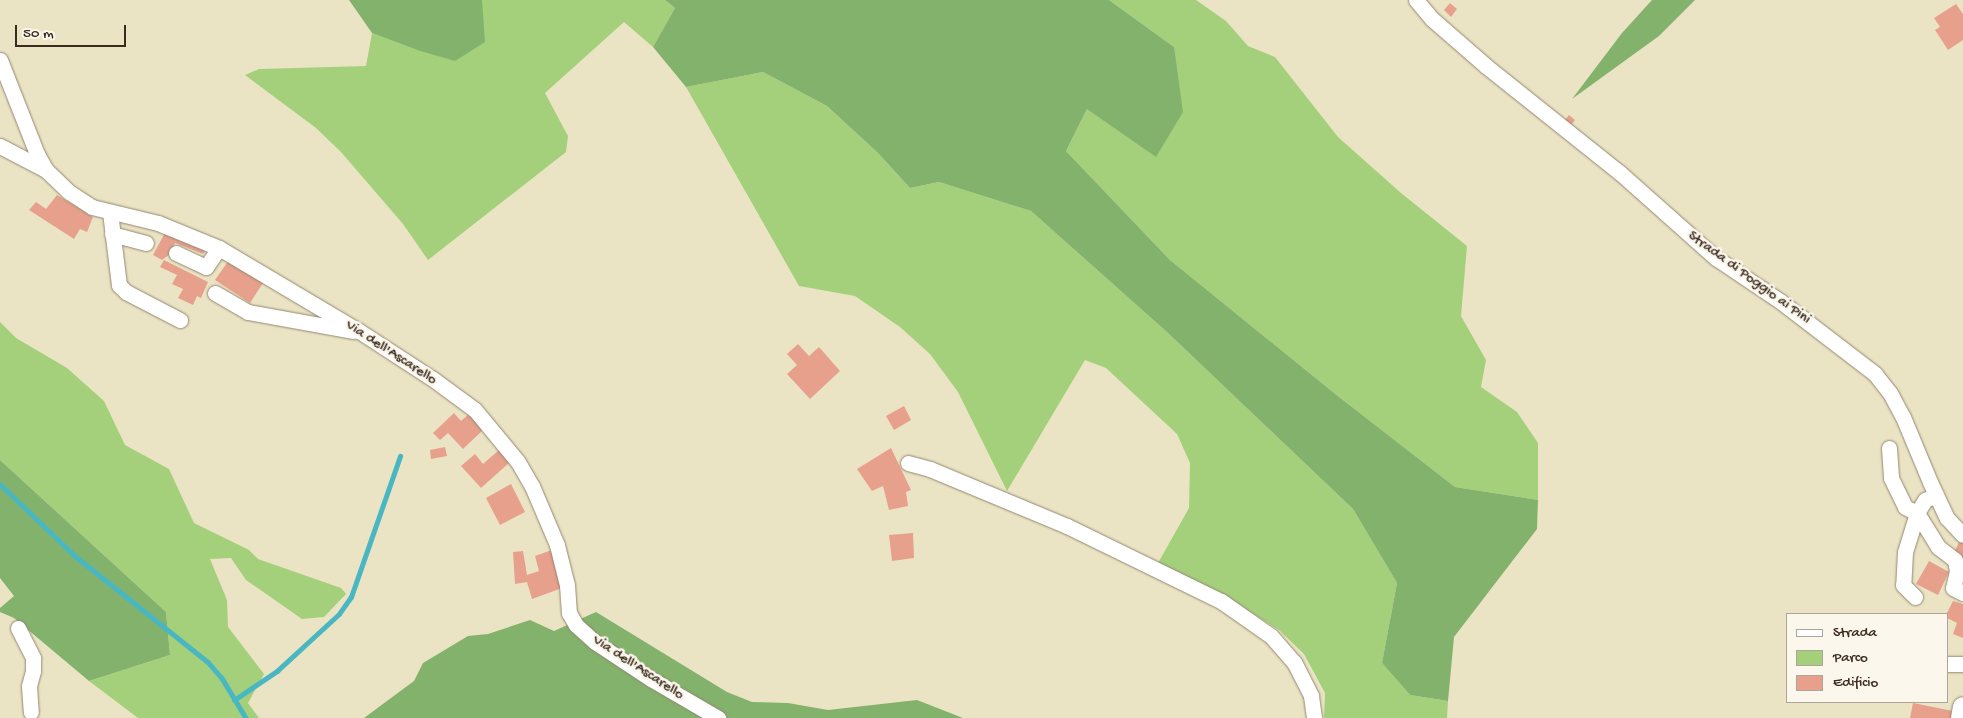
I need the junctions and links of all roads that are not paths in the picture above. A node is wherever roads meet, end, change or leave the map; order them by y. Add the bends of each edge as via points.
1 (1416, 0) edge
2 (0, 60) edge
3 (5, 92) edge
4 (0, 146) edge
5 (46, 170) junction
6 (110, 212) junction
7 (112, 234) junction
8 (146, 243) dead end
9 (219, 248) junction
10 (176, 253) dead end
11 (215, 294) dead end
12 (180, 320) dead end
13 (359, 332) junction
14 (1889, 448) dead end
15 (908, 463) dead end
16 (1936, 494) junction
17 (1917, 513) junction
18 (1963, 535) edge
19 (1963, 593) edge
20 (1916, 597) dead end
21 (18, 628) dead end
22 (1948, 664) edge
23 (1963, 664) edge
24 (1963, 707) edge
25 (31, 712) dead end
26 (718, 718) edge
27 (1314, 718) edge
28 (1961, 718) edge

1 - 16 street, Strada di Poggio ai Pini via 1432,20 1620,172 1716,258 1875,374 1903,417
2 - 3 street, Via dell'Ascarello
3 - 5 street, Via dell'Ascarello
4 - 5 street
5 - 6 street, Via dell'Ascarello via 84,202
6 - 7 street
6 - 9 street, Via dell'Ascarello via 158,223
7 - 8 street
7 - 12 street via 119,285 126,292
9 - 10 street via 206,267
9 - 13 street, Via dell'Ascarello
11 - 13 street via 248,312
13 - 26 street, Via dell'Ascarello via 434,379 475,410 518,462 557,545 567,585 569,613 576,625 595,642 651,679
14 - 17 street via 1891,478 1905,507
15 - 27 street via 930,469 1067,526 1221,601 1271,636 1294,662 1311,696
16 - 17 street via 1925,500
16 - 18 street, Strada di Poggio ai Pini via 1947,518
17 - 19 street via 1938,548 1955,560 1957,571 1952,588
17 - 20 street via 1905,552 1903,585
21 - 25 street via 33,658 29,686
22 - 23 street
24 - 28 main road

